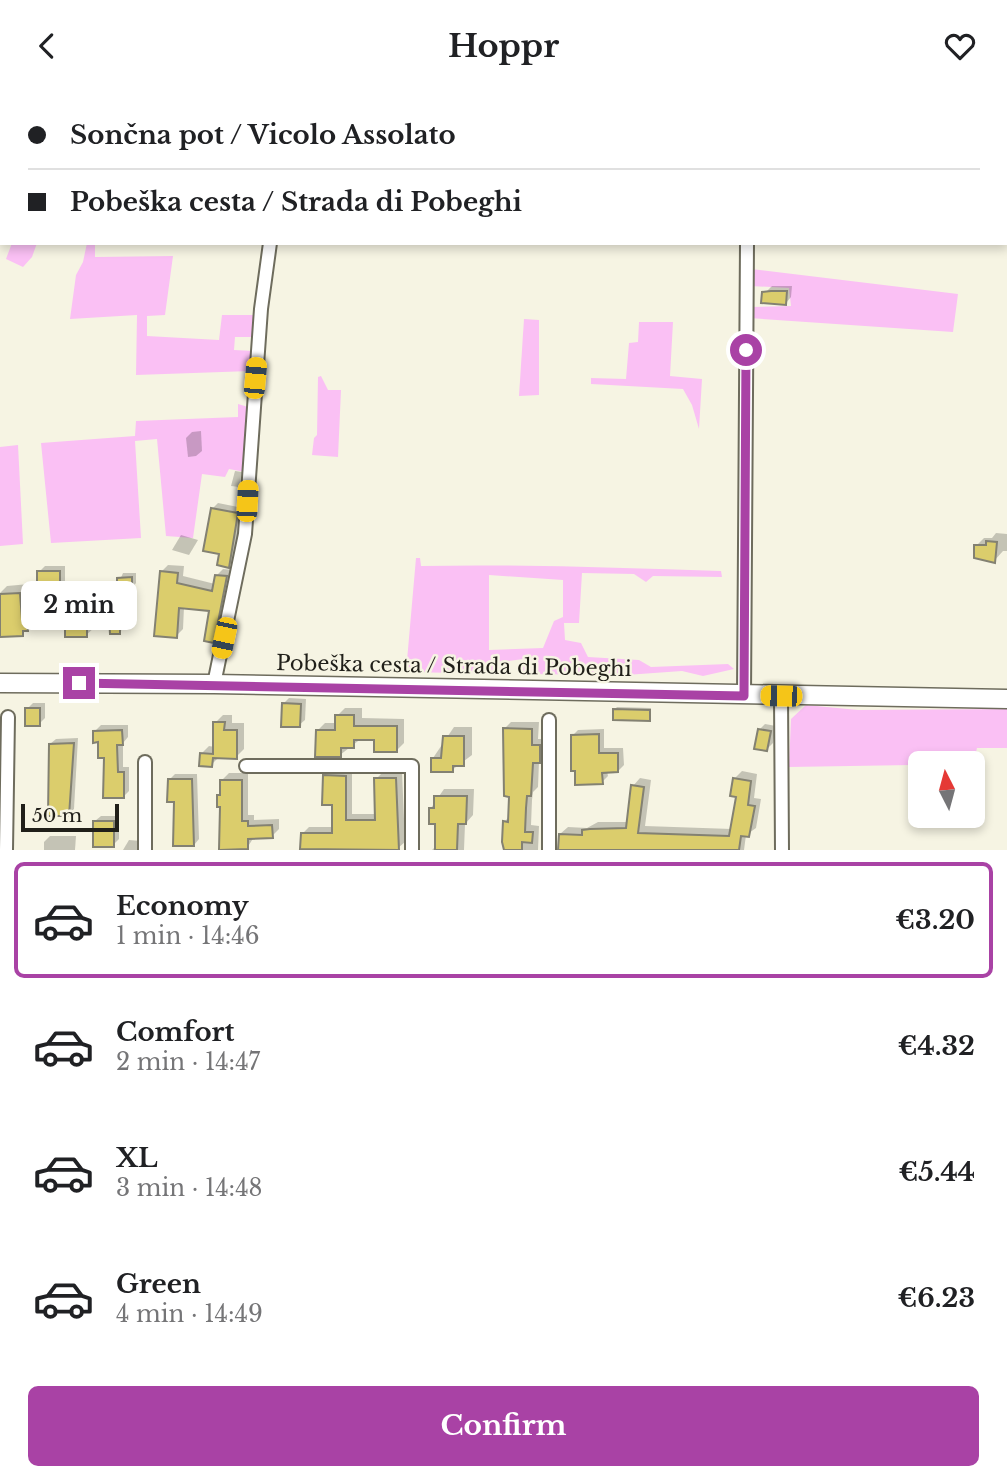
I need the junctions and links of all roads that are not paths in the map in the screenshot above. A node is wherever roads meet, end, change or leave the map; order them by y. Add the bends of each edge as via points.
1 (270, 245) edge
2 (747, 245) edge
3 (0, 683) edge
4 (214, 684) junction
5 (744, 696) junction
6 (781, 696) junction
7 (1007, 699) edge
8 (8, 717) dead end
9 (549, 720) dead end
10 (145, 762) dead end
11 (246, 766) dead end
12 (6, 850) edge
13 (145, 850) edge
14 (412, 850) edge
15 (549, 850) edge
16 (782, 850) edge

1 - 4 street via 244,534
2 - 5 street
3 - 4 street, Pobeška cesta / Strada di Pobeghi
4 - 5 street, Pobeška cesta / Strada di Pobeghi
5 - 6 street, Pobeška cesta / Strada di Pobeghi
6 - 7 street, Pobeška cesta / Strada di Pobeghi
6 - 16 street
8 - 12 street
9 - 15 street
10 - 13 street
11 - 14 street via 412,766

